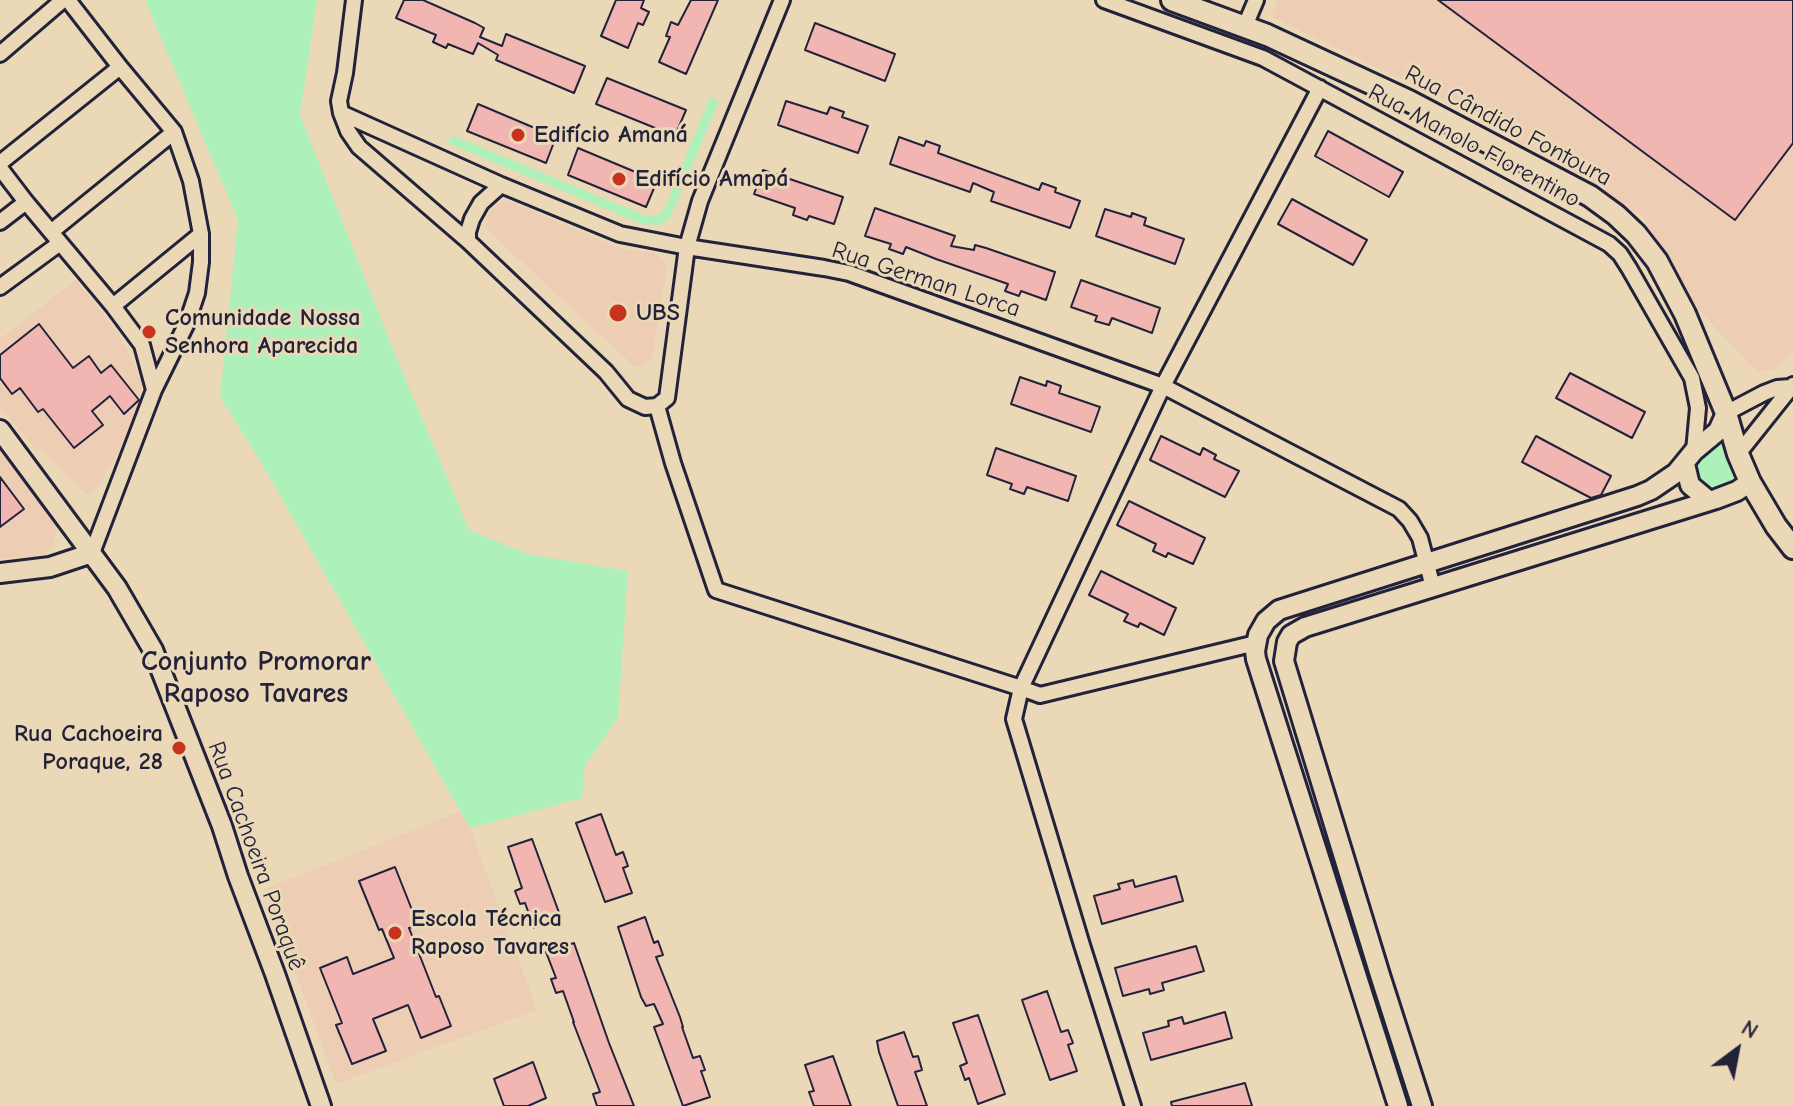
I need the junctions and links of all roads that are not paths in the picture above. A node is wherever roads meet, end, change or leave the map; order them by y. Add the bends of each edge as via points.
1 (66, 0) edge
2 (354, 0) edge
3 (782, 0) edge
4 (1104, 0) edge
5 (1172, 0) edge
6 (1256, 0) edge
7 (1245, 26) junction
8 (0, 54) edge
9 (120, 67) junction
10 (1320, 88) junction
11 (341, 113) junction
12 (174, 132) junction
13 (0, 166) edge
14 (501, 185) junction
15 (26, 202) junction
16 (0, 222) edge
17 (201, 234) junction
18 (56, 238) junction
19 (468, 241) junction
20 (687, 247) junction
21 (0, 287) edge
22 (113, 306) junction
23 (1163, 386) junction
24 (1792, 386) edge
25 (154, 390) junction
26 (657, 406) junction
27 (1726, 413) junction
28 (0, 430) edge
29 (1738, 454) junction
30 (1689, 458) junction
31 (1750, 482) junction
32 (1708, 500) junction
33 (1793, 548) edge
34 (92, 553) junction
35 (1426, 563) junction
36 (0, 573) edge
37 (1433, 587) junction
38 (1256, 643) junction
39 (1021, 688) junction
40 (1380, 975) junction
41 (1358, 983) junction
42 (1421, 1103) edge
43 (321, 1106) edge
44 (1133, 1106) edge
45 (1400, 1106) edge

1 - 8 street
1 - 9 street
2 - 11 street
3 - 20 street via 700,201
4 - 10 street, Rua Manolo Florentino via 1263,58
5 - 7 main road, Rua Cândido Fontoura
6 - 7 street
7 - 27 main road, Rua Cândido Fontoura via 1409,101 1590,196 1616,215 1657,261
9 - 12 street
9 - 13 street
10 - 23 street
10 - 30 street, Rua Manolo Florentino via 1620,254 1692,378 1698,408
11 - 14 street, Rua German Lorca
11 - 19 street via 359,147
12 - 17 street
12 - 18 street
13 - 15 street
14 - 19 street via 481,203
14 - 20 street, Rua German Lorca via 620,234
15 - 16 street
15 - 18 street
17 - 22 street
17 - 25 street via 197,293
18 - 21 street
18 - 22 street
19 - 26 street via 628,399
20 - 23 street, Rua German Lorca via 849,273
20 - 26 street via 667,398
22 - 25 street via 142,345
23 - 35 street, Rua German Lorca via 1392,505 1416,529
23 - 39 street
24 - 27 street via 1764,393
24 - 29 street
25 - 34 street
26 - 39 street via 716,590
27 - 29 main road, Rua Cândido Fontoura
27 - 30 street via 1718,431
28 - 34 street, Rua Cachoeira Poraquê
29 - 31 main road, Rua Cândido Fontoura
30 - 32 street via 1690,485
30 - 35 street via 1664,482 1637,496
31 - 32 street
31 - 33 main road, Rua Cândido Fontoura
32 - 37 street
34 - 36 street via 50,567
34 - 43 street, Rua Cachoeira Poraquê via 153,650
35 - 37 street, Rua German Lorca
35 - 38 street via 1279,610 1266,621
37 - 40 street via 1305,627 1291,635 1285,648 1284,661
38 - 39 street via 1040,695
38 - 41 street via 1256,659
39 - 44 street via 1014,719
40 - 41 street
40 - 42 street
41 - 45 street
42 - 45 street

